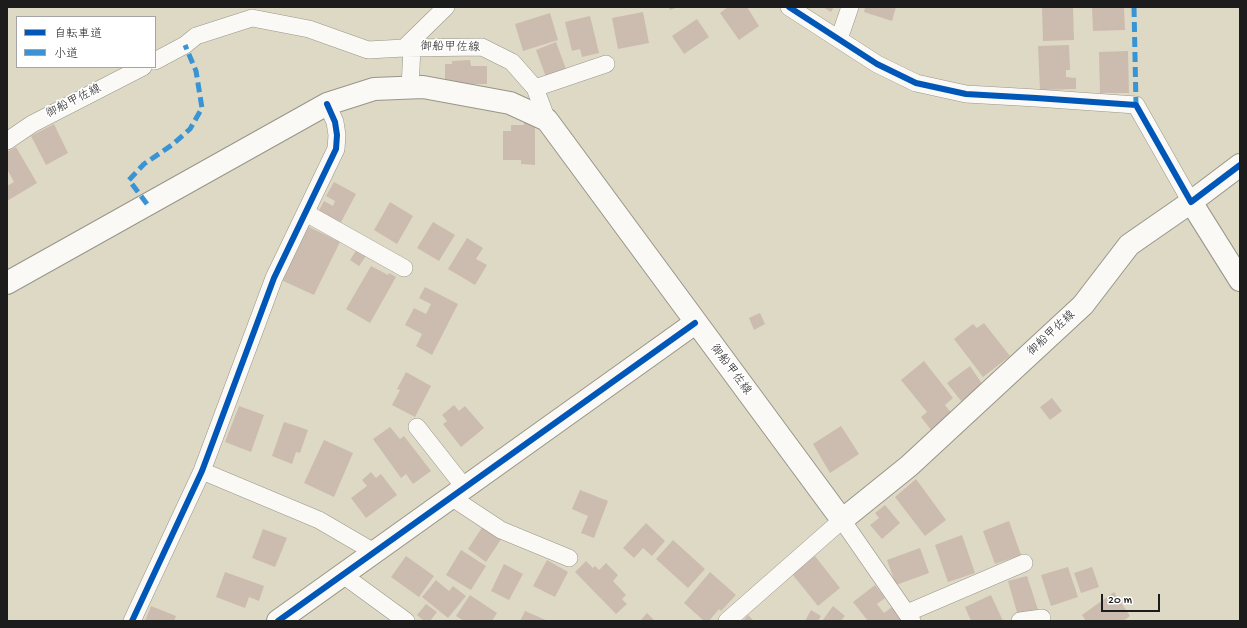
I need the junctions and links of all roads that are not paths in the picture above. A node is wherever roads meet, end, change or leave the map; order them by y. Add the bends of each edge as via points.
1 (446, 7) edge
2 (789, 7) edge
3 (850, 7) edge
4 (839, 39) junction
5 (408, 48) junction
6 (156, 60) edge
7 (606, 64) dead end
8 (141, 68) edge
9 (410, 88) junction
10 (535, 88) junction
11 (327, 104) junction
12 (546, 120) junction
13 (7, 141) edge
14 (1240, 165) edge
15 (1191, 202) junction
16 (306, 213) junction
17 (404, 268) dead end
18 (1240, 280) edge
19 (7, 283) edge
20 (695, 323) junction
21 (417, 427) dead end
22 (202, 471) junction
23 (458, 493) junction
24 (842, 520) junction
25 (374, 552) junction
26 (569, 558) dead end
27 (1024, 563) dead end
28 (343, 575) junction
29 (910, 617) edge
30 (1042, 618) dead end
31 (132, 621) edge
32 (278, 621) edge
33 (406, 621) edge
34 (727, 621) edge
35 (1020, 621) edge

1 - 5 street
2 - 4 street
3 - 4 street
4 - 15 street via 877,64 916,84 966,94 1136,106
5 - 6 street, 御船甲佐線 via 368,50 309,29 252,18 196,36
5 - 9 street
5 - 10 street, 御船甲佐線 via 482,47 512,62
7 - 10 street
8 - 13 street, 御船甲佐線 via 32,124
9 - 11 main road via 374,89
9 - 12 main road via 423,87 510,103
10 - 12 street, 御船甲佐線
11 - 16 street via 336,128 336,148
11 - 19 main road
12 - 20 main road, 御船甲佐線
14 - 15 main road, 御船甲佐線
15 - 18 main road
15 - 24 main road, 御船甲佐線 via 1129,245 1082,305 909,466
16 - 17 street
16 - 22 street via 274,278
20 - 23 main road
20 - 24 main road, 御船甲佐線
21 - 23 street
22 - 25 street via 319,520
22 - 31 street
23 - 25 main road
23 - 26 street via 501,530
24 - 29 street
24 - 34 street
25 - 28 main road
27 - 29 street
28 - 32 main road
28 - 33 street
30 - 35 street

